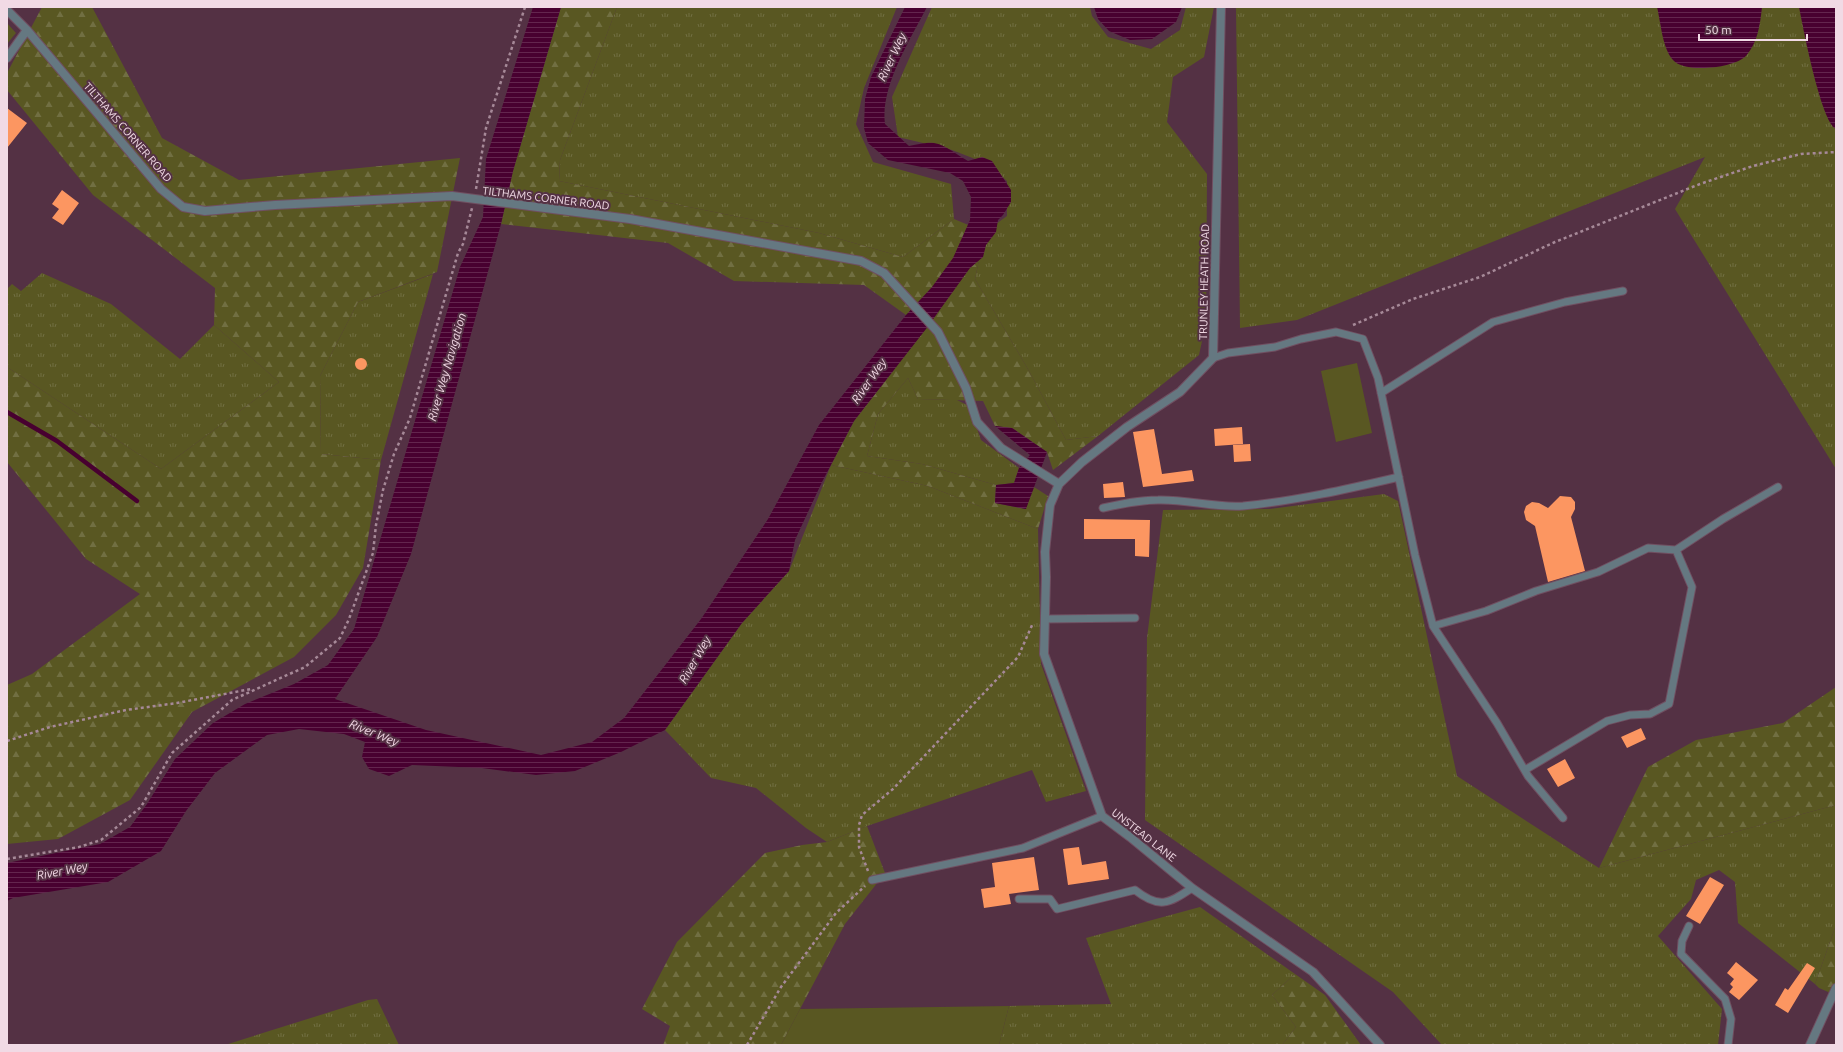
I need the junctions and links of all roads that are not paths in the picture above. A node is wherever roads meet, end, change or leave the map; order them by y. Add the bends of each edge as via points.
1 (1222, 7) edge
2 (7, 10) edge
3 (27, 30) junction
4 (7, 58) edge
5 (1623, 291) dead end
6 (1213, 358) junction
7 (1381, 393) junction
8 (1399, 477) junction
9 (1059, 484) junction
10 (1778, 487) dead end
11 (1103, 508) dead end
12 (1676, 550) junction
13 (1135, 618) dead end
14 (1045, 619) junction
15 (1433, 626) junction
16 (1525, 770) junction
17 (1102, 816) junction
18 (1563, 818) dead end
19 (872, 880) road end
20 (1192, 888) junction
21 (1019, 899) dead end
22 (1689, 926) dead end
23 (1836, 988) edge
24 (1380, 1045) edge
25 (1728, 1045) edge
26 (1810, 1045) edge

1 - 6 street, TRUNLEY HEATH ROAD
2 - 3 street, TILTHAMS CORNER ROAD
3 - 4 street
3 - 9 street, TILTHAMS CORNER ROAD via 161,189 183,207 205,211 452,196 630,219 861,261 884,273 938,332 966,388 977,422 1001,448
5 - 7 lane via 1565,302 1492,322
6 - 7 lane via 1228,353 1276,347 1336,332 1363,339
6 - 9 street via 1180,392 1127,427 1082,462
7 - 8 lane
8 - 11 lane via 1338,491 1242,506 1157,500
8 - 15 lane
9 - 14 street, UNSTEAD LANE via 1050,505 1046,544
10 - 12 lane
12 - 15 lane via 1648,548 1598,572 1536,591 1486,611
12 - 16 lane via 1692,587 1669,704 1650,714 1630,715 1607,721
13 - 14 lane
14 - 17 street, UNSTEAD LANE via 1044,654
15 - 16 lane
16 - 18 lane
17 - 19 lane via 1023,848
17 - 20 street, UNSTEAD LANE
20 - 21 lane via 1171,902 1149,901 1135,890 1057,909 1050,898
20 - 24 street, UNSTEAD LANE via 1313,972
22 - 25 lane via 1682,941 1681,954 1725,999 1731,1019
23 - 26 street

